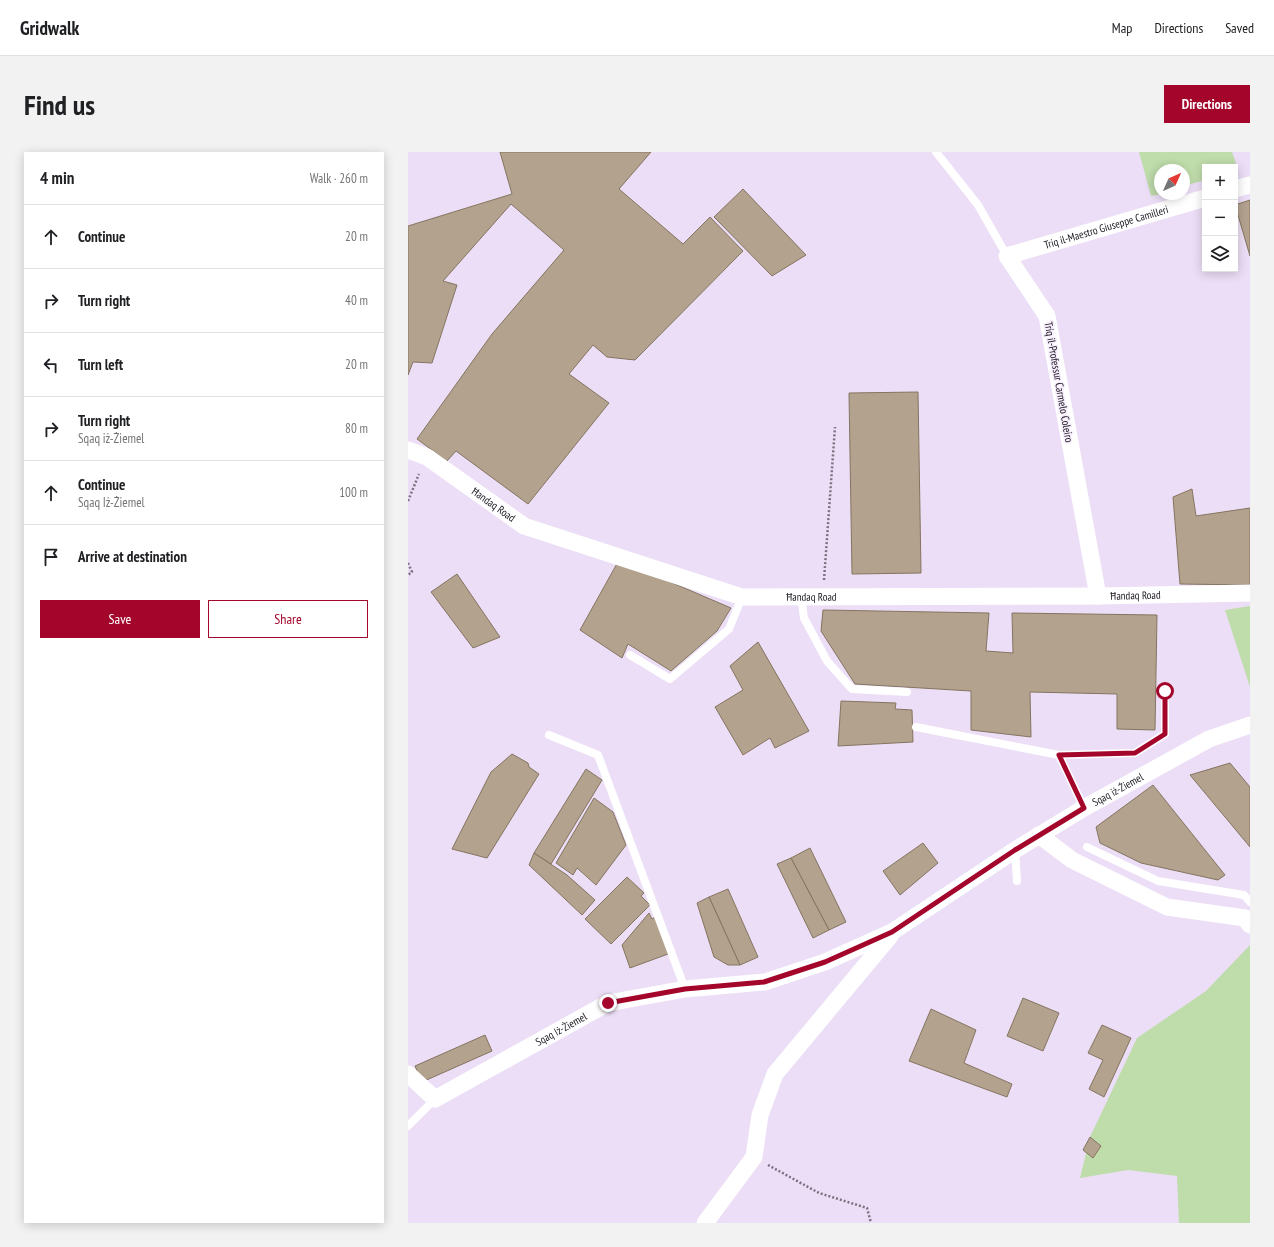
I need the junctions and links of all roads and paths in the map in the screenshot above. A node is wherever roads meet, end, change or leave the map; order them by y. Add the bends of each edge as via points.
1 (936, 152) edge
2 (1250, 184) edge
3 (1238, 188) edge
4 (1202, 199) edge
5 (1007, 256) junction
6 (835, 427) dead end
7 (408, 450) edge
8 (427, 457) junction
9 (408, 501) edge
10 (408, 563) edge
11 (408, 575) edge
12 (1250, 593) edge
13 (801, 596) junction
14 (823, 596) junction
15 (1098, 596) junction
16 (742, 597) junction
17 (630, 655) dead end
18 (1165, 691) dead end
19 (908, 692) dead end
20 (1250, 725) edge
21 (916, 727) dead end
22 (549, 735) dead end
23 (1059, 755) junction
24 (1084, 808) junction
25 (1040, 835) junction
26 (1087, 847) dead end
27 (1015, 850) junction
28 (1017, 881) dead end
29 (1250, 902) edge
30 (1250, 925) edge
31 (892, 932) junction
32 (685, 989) junction
33 (408, 1074) edge
34 (436, 1099) junction
35 (408, 1126) edge
36 (754, 1157) junction
37 (706, 1223) edge
38 (872, 1223) edge

1 - 5 lane, Triq il-Professur Carmelo Coleiro via 978,205
2 - 3 street
4 - 5 street, Triq il-Maestro Giuseppe Camilleri
5 - 15 street, Triq il-Professur Carmelo Coleiro via 1047,316
6 - 14 path
7 - 8 street, Ħandaq Road
8 - 9 path
8 - 16 street, Ħandaq Road via 524,526
10 - 11 path via 412,572
12 - 15 street, Ħandaq Road
13 - 14 street, Ħandaq Road
13 - 16 street, Ħandaq Road
13 - 19 lane via 804,618 827,661 852,689
14 - 15 street, Ħandaq Road
16 - 17 lane via 729,629 670,679
18 - 23 lane via 1165,734 1135,753
20 - 24 street, Sqaq iż-Żiemel via 1209,739
21 - 23 lane
22 - 32 lane via 598,755
23 - 24 lane
24 - 25 street, Sqaq iż-Żiemel
25 - 27 street, Sqaq iż-Żiemel
25 - 30 street via 1072,860 1167,907 1245,918
26 - 29 lane via 1158,881 1244,895
27 - 28 lane
27 - 31 street, Sqaq iż-Żiemel
31 - 32 street, Sqaq Iż-Żiemel via 825,962 764,982
31 - 36 street via 775,1074 760,1115
32 - 34 street, Sqaq Iż-Żiemel via 608,1003
33 - 34 street
34 - 35 lane
36 - 37 street
36 - 38 path via 819,1193 867,1208

